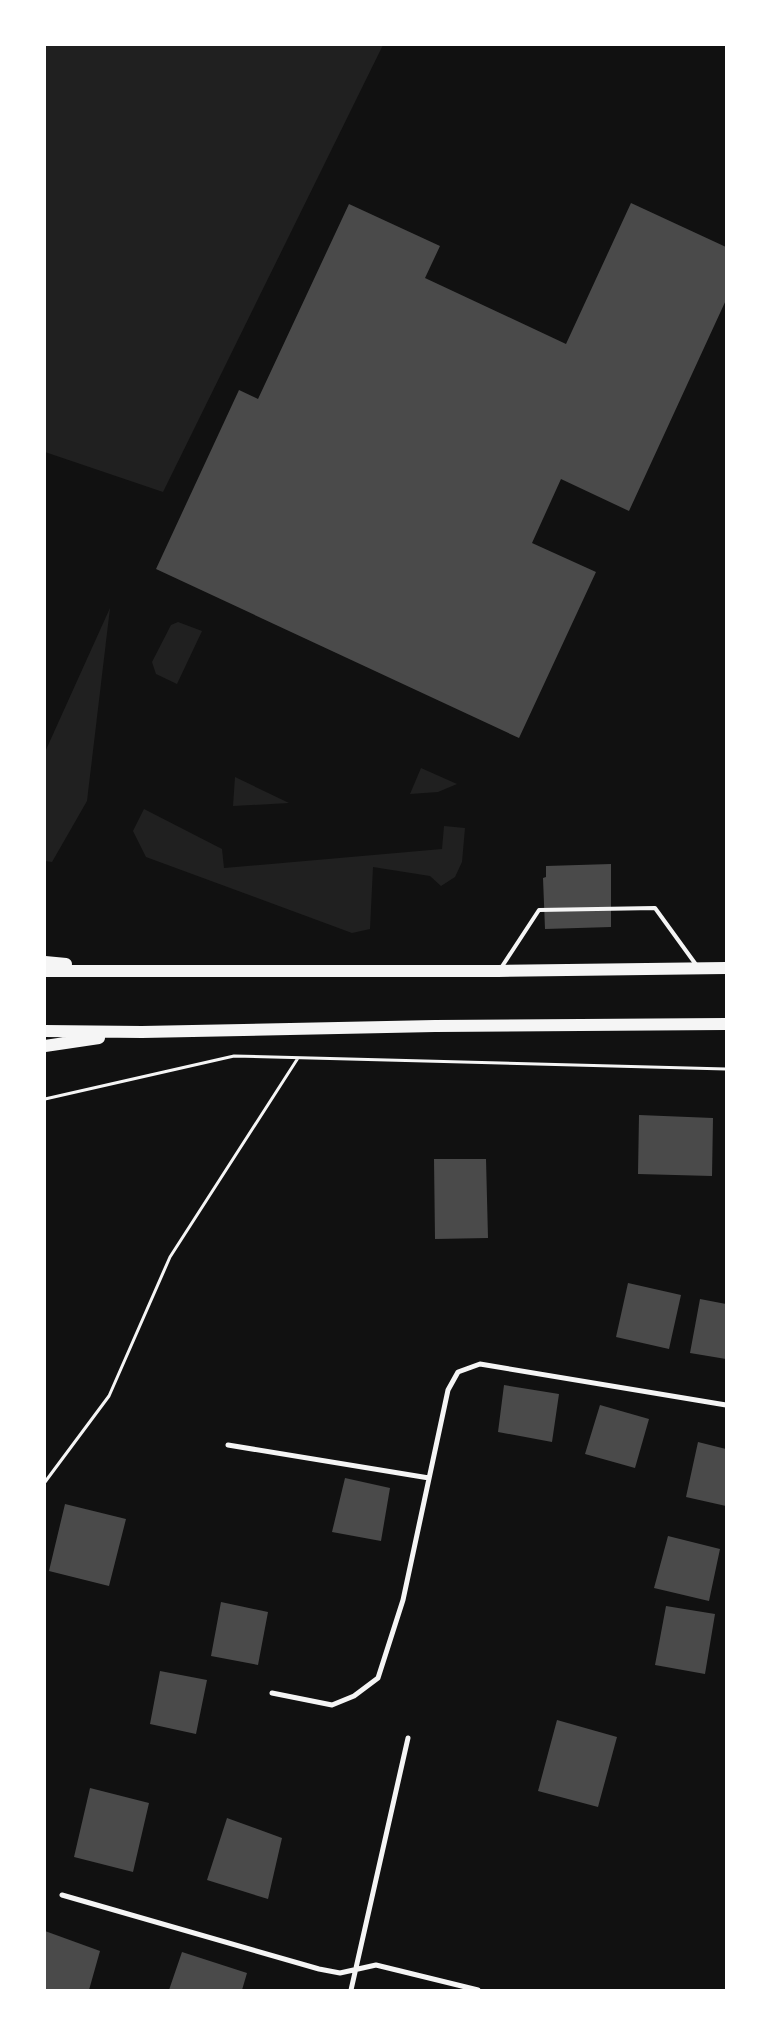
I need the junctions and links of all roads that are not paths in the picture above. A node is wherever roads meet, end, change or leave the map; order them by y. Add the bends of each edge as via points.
1 (45, 962) edge
2 (699, 968) junction
3 (726, 968) edge
4 (45, 971) edge
5 (498, 971) junction
6 (130, 972) junction
7 (726, 1024) edge
8 (45, 1031) edge
9 (142, 1032) junction
10 (45, 1046) edge
11 (726, 1405) edge
12 (228, 1445) dead end
13 (429, 1478) junction
14 (272, 1693) dead end
15 (408, 1738) dead end
16 (62, 1895) dead end
17 (357, 1969) junction
18 (352, 1990) edge
19 (478, 1990) edge

1 - 6 main road
2 - 3 main road
2 - 5 main road
2 - 5 lane via 655,908 645,908 539,910
4 - 6 main road
5 - 6 main road
7 - 9 main road
8 - 9 main road
9 - 10 main road
11 - 13 street via 480,1364 458,1372 448,1390
12 - 13 street
13 - 14 street via 403,1600 378,1678 354,1696 332,1705
15 - 17 street
16 - 17 street via 319,1969 340,1973
17 - 18 street
17 - 19 street via 376,1965

